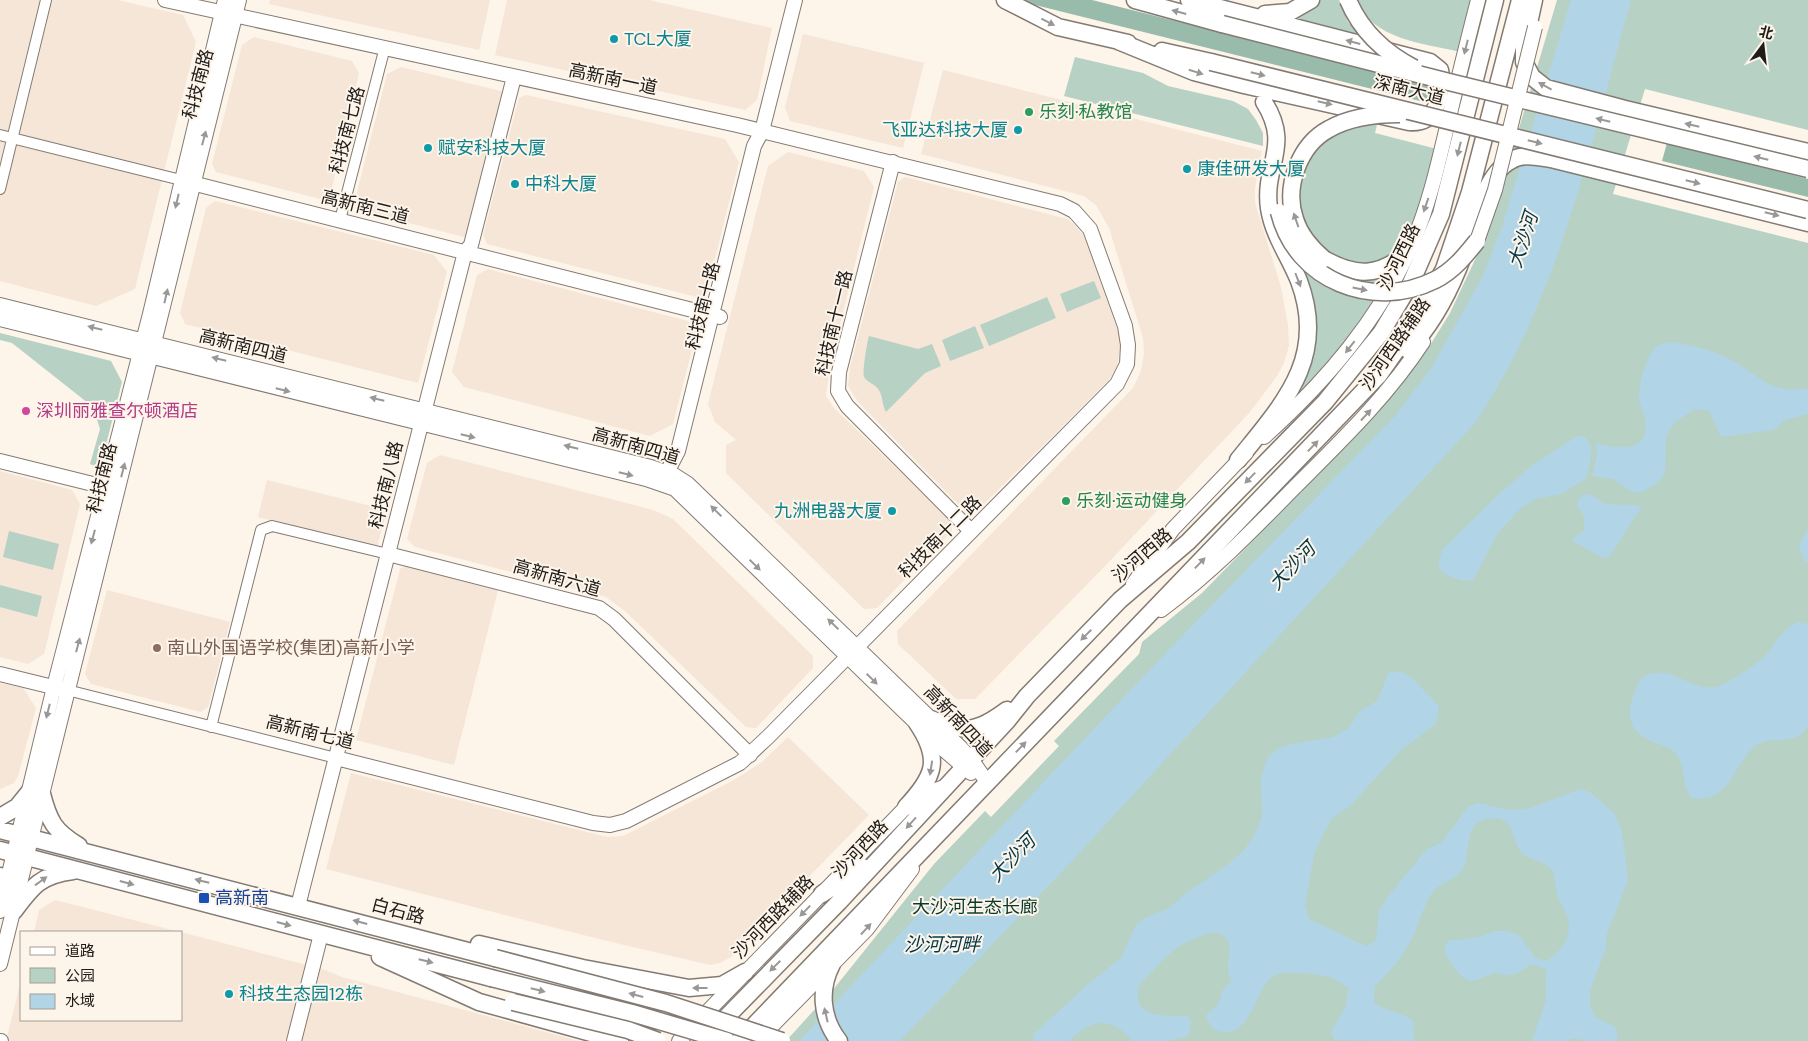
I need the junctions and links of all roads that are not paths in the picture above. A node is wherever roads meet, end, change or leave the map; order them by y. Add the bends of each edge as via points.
1 (46, 0) edge
2 (165, 0) edge
3 (239, 0) edge
4 (795, 0) edge
5 (1005, 0) edge
6 (1135, 0) edge
7 (1189, 0) edge
8 (1299, 0) edge
9 (1311, 0) edge
10 (1348, 0) edge
11 (1478, 0) edge
12 (1495, 0) edge
13 (1520, 0) edge
14 (1535, 0) edge
15 (1542, 0) edge
16 (222, 4) edge
17 (1276, 14) junction
18 (235, 15) junction
19 (1245, 15) junction
20 (1535, 27) junction
21 (1118, 41) junction
22 (385, 47) junction
23 (514, 77) junction
24 (1449, 82) junction
25 (1244, 85) junction
26 (1264, 102) junction
27 (1437, 118) junction
28 (762, 131) junction
29 (0, 135) edge
30 (13, 138) junction
31 (1808, 152) edge
32 (893, 162) junction
33 (1808, 169) edge
34 (187, 181) junction
35 (0, 189) edge
36 (1052, 202) joint
37 (1808, 210) edge
38 (340, 220) junction
39 (1808, 223) edge
40 (1477, 241) junction
41 (465, 252) junction
42 (1408, 252) junction
43 (0, 305) edge
44 (716, 316) junction
45 (0, 319) edge
46 (149, 342) junction
47 (145, 356) junction
48 (1379, 375) junction
49 (424, 410) junction
50 (421, 424) junction
51 (1238, 460) junction
52 (0, 461) edge
53 (668, 479) junction
54 (112, 489) junction
55 (971, 531) junction
56 (388, 554) junction
57 (1120, 600) junction
58 (1142, 624) junction
59 (853, 652) junction
60 (0, 674) edge
61 (60, 689) junction
62 (1027, 696) junction
63 (924, 721) junction
64 (211, 726) junction
65 (750, 755) junction
66 (336, 758) junction
67 (967, 763) junction
68 (987, 782) junction
69 (944, 787) junction
70 (36, 792) junction
71 (906, 807) junction
72 (0, 817) edge
73 (610, 825) joint
74 (0, 830) edge
75 (26, 837) junction
76 (931, 841) junction
77 (14, 853) edge
78 (883, 854) junction
79 (101, 856) junction
80 (80, 871) junction
81 (0, 876) edge
82 (5, 893) junction
83 (822, 894) junction
84 (298, 906) junction
85 (7, 911) edge
86 (321, 934) junction
87 (407, 934) junction
88 (344, 940) junction
89 (0, 964) edge
90 (832, 964) junction
91 (745, 972) junction
92 (636, 980) junction
93 (433, 982) junction
94 (616, 1039) edge
95 (294, 1041) edge
96 (658, 1041) edge
97 (679, 1041) edge
98 (703, 1041) edge
99 (727, 1041) edge
100 (739, 1041) edge
101 (757, 1041) edge
102 (782, 1041) edge
103 (839, 1041) edge

1 - 30 street
2 - 16 main road, 高新南一道
3 - 18 main road, 科技南路
4 - 28 main road, 科技南十路
5 -> 21 main road, 深南大道 via 1058,27
24 -> 6 main road, 深南大道, bridge
7 - 19 main road
8 - 17 main road
9 - 17 main road via 1299,9
10 - 24 main road, bridge via 1360,24 1379,45 1409,66
11 -> 42 main road, 沙河西路辅路 via 1435,176
12 -> 57 main road, 沙河西路 via 1443,206 1423,259 1395,310 1363,357 1325,402 1188,542
13 - 48 main road via 1470,192 1444,269 1412,328
14 - 20 main road
31 -> 14 main road via 1546,88 1532,77 1524,62 1524,46
15 - 20 main road, 沙河西路辅路
16 - 18 main road, 高新南一道
16 - 34 main road, 科技南路
17 - 19 main road
18 - 22 main road, 高新南一道
34 -> 18 main road, 科技南路
25 -> 19 main road via 1418,122 1433,113 1441,82 1440,70 1430,62
20 - 40 main road, 沙河西路辅路, bridge via 1495,190
21 -> 25 main road via 1181,67
21 -> 27 main road, 深南大道, bridge
22 - 23 main road, 高新南一道
22 - 38 street, 科技南七路
23 - 28 main road, 高新南一道
23 - 41 main road, 科技南八路 via 471,245
33 -> 24 main road, 深南大道, bridge
25 - 26 main road
26 -> 40 main road, bridge via 1281,120 1287,138 1278,193 1279,212 1287,236 1312,267 1340,285 1375,292 1400,291 1436,280 1457,265
26 -> 51 main road via 1273,116 1277,132 1268,194 1270,211 1279,243 1294,267 1303,293 1307,316 1306,343 1301,368 1290,394
27 -> 37 main road, 深南大道, bridge
42 -> 27 main road, bridge via 1391,265 1370,272 1347,270 1324,259 1306,241 1294,219 1294,176 1309,145 1328,129 1356,119 1398,114
28 - 32 main road, 高新南一道
28 - 44 main road, 科技南十路 via 754,146
29 - 30 street, 高新南三道
30 - 34 street, 高新南三道
30 - 35 street
32 - 36 main road, 高新南一道
32 - 55 main road, 科技南十一路 via 839,372 838,391 847,406
34 - 38 main road, 高新南三道
34 - 46 main road, 科技南路
36 - 55 main road, 科技南十二路 via 1080,216 1094,237 1126,331 1127,364 1117,384
38 - 41 main road, 高新南三道
48 -> 39 main road, bridge via 1414,344 1447,293 1469,243 1485,189 1494,174 1510,160 1523,156 1551,160
58 -> 40 main road, 沙河西路辅路, bridge via 1205,576 1368,413 1406,366 1440,315
41 - 44 main road, 高新南三道
41 - 49 main road, 科技南八路
42 -> 51 main road, 沙河西路辅路 via 1377,309 1343,355 1301,402
46 -> 43 main road, 高新南四道
44 - 53 main road, 科技南十路
45 - 47 main road, 高新南四道
46 - 47 main road, 科技南路
49 -> 46 main road, 高新南四道
47 -> 50 main road, 高新南四道
47 - 54 main road, 科技南路
58 -> 48 main road
49 - 50 main road, 科技南八路
53 -> 49 main road, 高新南四道
50 -> 53 main road, 高新南四道
50 - 56 main road, 科技南八路
51 - 57 main road, 沙河西路辅路 via 1173,529
52 - 54 main road
53 - 59 main road, 高新南四道 via 688,484
54 - 61 main road, 科技南路
55 - 59 main road, 科技南十二路
56 - 64 street via 272,526 261,530
56 - 65 main road, 高新南六道 via 580,601 607,612
56 - 66 main road, 科技南八路
57 -> 62 main road, 沙河西路
68 -> 58 main road
59 - 63 main road, 高新南四道
59 - 65 main road, 科技南十二路
60 - 61 main road, 高新南七道
61 - 64 street, 高新南七道
61 - 70 main road, 科技南路
62 - 63 main road via 986,726 976,729
62 - 67 main road, 沙河西路
63 - 67 main road, 高新南四道
63 -> 71 main road via 933,762 925,786
64 - 66 street, 高新南七道
65 - 73 main road, 科技南十二路 via 626,821
66 - 73 main road, 高新南七道
66 - 84 main road, 科技南八路
67 - 68 main road, 高新南四道
67 - 69 main road, 沙河西路
68 - 76 main road
69 - 71 main road, 沙河西路辅路 via 924,794
69 -> 78 main road, 沙河西路
70 - 72 main road
70 - 75 main road, 科技南路
70 - 79 main road via 58,832
71 - 83 main road, 沙河西路辅路
74 - 75 main road, 白石路
75 - 77 main road, 科技南路
75 - 79 main road, 白石路
90 -> 76 main road via 878,915
76 - 100 main road
77 - 80 main road
77 - 82 main road, 科技南路
77 - 85 main road, 科技南路
78 - 83 main road
78 -> 98 main road, 沙河西路
84 -> 79 main road, 白石路
85 -> 80 main road via 43,878
80 -> 86 main road
81 - 82 main road
82 - 85 main road, 科技南路
83 -> 91 main road, 沙河西路辅路
87 -> 84 main road, 白石路
85 - 89 main road, 科技南路
86 - 88 main road
86 - 95 main road
87 - 92 main road via 494,946
102 -> 87 main road, 白石路, bridge via 666,1003
88 - 93 main road
88 -> 99 main road, bridge via 632,1013
90 - 101 main road
103 -> 90 main road via 826,1017 825,985
91 -> 92 main road via 729,983 707,988
91 - 97 main road, 沙河西路辅路
92 - 94 main road via 652,986 658,994 651,1022 644,1032 633,1038
93 - 94 main road via 494,1006
93 - 96 main road, bridge via 628,1030

